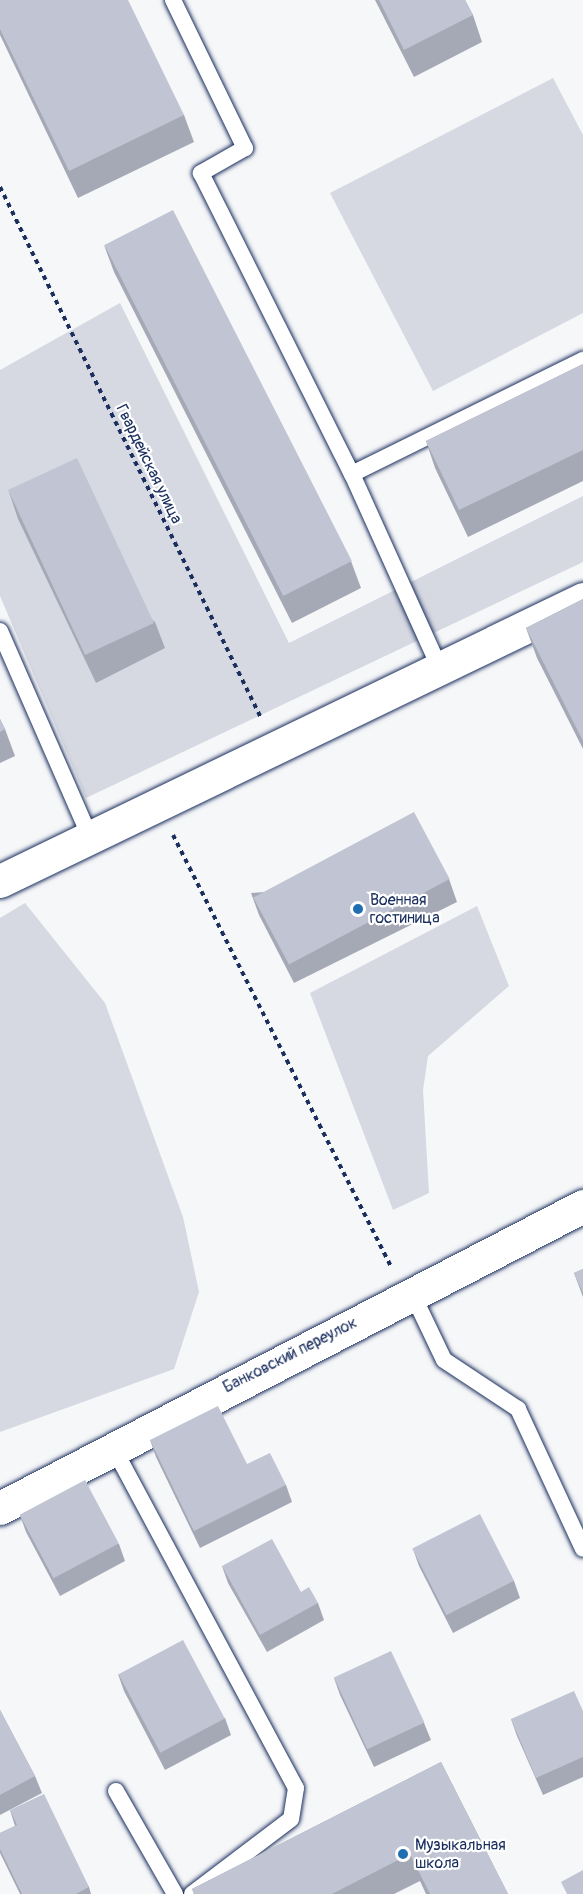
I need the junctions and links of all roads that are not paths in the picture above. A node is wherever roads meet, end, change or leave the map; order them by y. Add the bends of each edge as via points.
1 (173, 0) edge
2 (583, 360) edge
3 (352, 474) junction
4 (583, 599) edge
5 (0, 632) edge
6 (440, 669) junction
7 (90, 837) junction
8 (0, 881) edge
9 (583, 1206) edge
10 (408, 1295) junction
11 (113, 1447) junction
12 (0, 1509) edge
13 (583, 1549) edge
14 (116, 1791) dead end
15 (175, 1894) edge
16 (192, 1894) edge

1 - 3 lane via 245,148 201,173
2 - 3 lane
3 - 6 lane
4 - 6 street
5 - 7 lane
6 - 7 street via 277,751
7 - 8 street
9 - 10 street, Банковский переулок
10 - 11 street, Банковский переулок
10 - 13 lane via 444,1360 518,1409
11 - 12 street, Банковский переулок
11 - 16 lane via 296,1788 291,1819
14 - 15 lane

